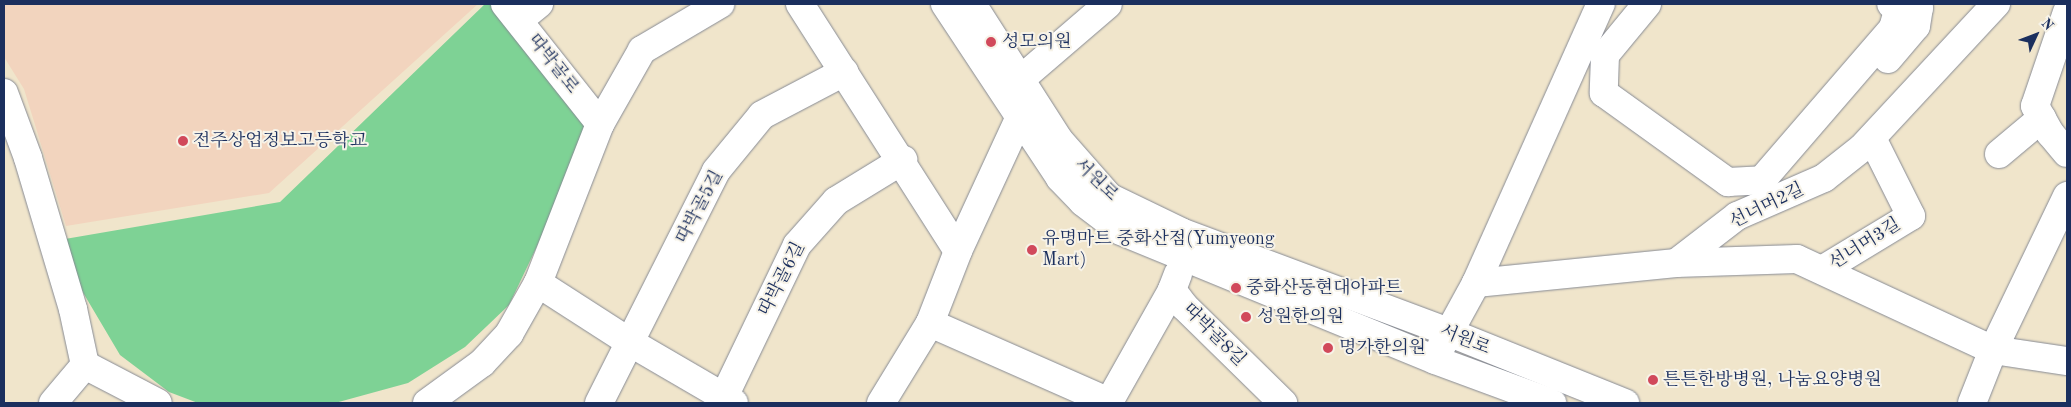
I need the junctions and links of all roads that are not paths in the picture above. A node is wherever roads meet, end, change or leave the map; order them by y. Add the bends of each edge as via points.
1 (720, 4) edge
2 (800, 4) edge
3 (945, 4) edge
4 (972, 4) edge
5 (1108, 4) edge
6 (1600, 4) edge
7 (1647, 4) edge
8 (1891, 4) edge
9 (1914, 4) edge
10 (1996, 4) edge
11 (521, 9) edge
12 (2067, 12) edge
13 (844, 72) junction
14 (4, 93) edge
15 (1018, 97) junction
16 (2042, 118) junction
17 (600, 124) junction
18 (1872, 138) junction
19 (2067, 153) edge
20 (1999, 154) dead end
21 (903, 160) junction
22 (2067, 196) edge
23 (1759, 207) junction
24 (958, 250) junction
25 (1184, 257) junction
26 (1676, 263) junction
27 (1822, 270) junction
28 (538, 283) junction
29 (1476, 283) junction
30 (1172, 290) junction
31 (930, 323) junction
32 (1448, 332) junction
33 (631, 343) junction
34 (1993, 350) junction
35 (2065, 354) edge
36 (1435, 360) junction
37 (85, 365) junction
38 (727, 401) edge
39 (1541, 401) edge
40 (1110, 402) edge
41 (53, 403) edge
42 (158, 403) edge
43 (427, 403) edge
44 (599, 403) edge
45 (882, 403) edge
46 (1283, 403) edge
47 (1625, 403) edge
48 (1972, 403) edge

1 - 17 street via 642,50
2 - 13 street
3 - 15 street, 서원로
4 - 15 street, 서원로
5 - 15 street
6 - 29 street
7 - 8 street via 1605,55 1604,93 1728,182 1762,180 1893,28 1898,10
9 - 23 street via 1919,8 1916,26
10 - 18 street, 선너머2길
11 - 17 street, 따박골로
12 - 16 street via 2035,106
13 - 21 street
13 - 33 street, 따박골5길 via 762,116 716,171
14 - 37 street via 28,158 59,262
15 - 24 street
15 - 25 street, 서원로 via 1060,178 1084,202 1121,230
15 - 32 street, 서원로 via 1109,197 1136,212
16 - 19 street
16 - 20 street
17 - 28 street
18 - 23 street, 선너머2길 via 1824,178
18 - 27 street, 선너머3길 via 1911,216
21 - 24 street
21 - 38 street, 따박골6길 via 836,201 797,245
22 - 34 street
23 - 26 street, 선너머2길 via 1737,216
24 - 31 street
25 - 30 street, 따박골8길
25 - 36 street, 서원로
26 - 27 street, 선너머3길 via 1797,259
26 - 29 street
27 - 34 street, 선너머3길
28 - 33 street, 따박골6길
28 - 43 street via 509,334 482,363
29 - 32 street
30 - 40 street
30 - 46 street, 따박골8길
31 - 40 street
31 - 45 street
32 - 36 street
32 - 47 street, 서원로
33 - 38 street, 따박골6길
33 - 44 street, 따박골5길
34 - 35 street, 선너머3길
34 - 48 street
36 - 39 street, 서원로
37 - 41 street
37 - 42 street

